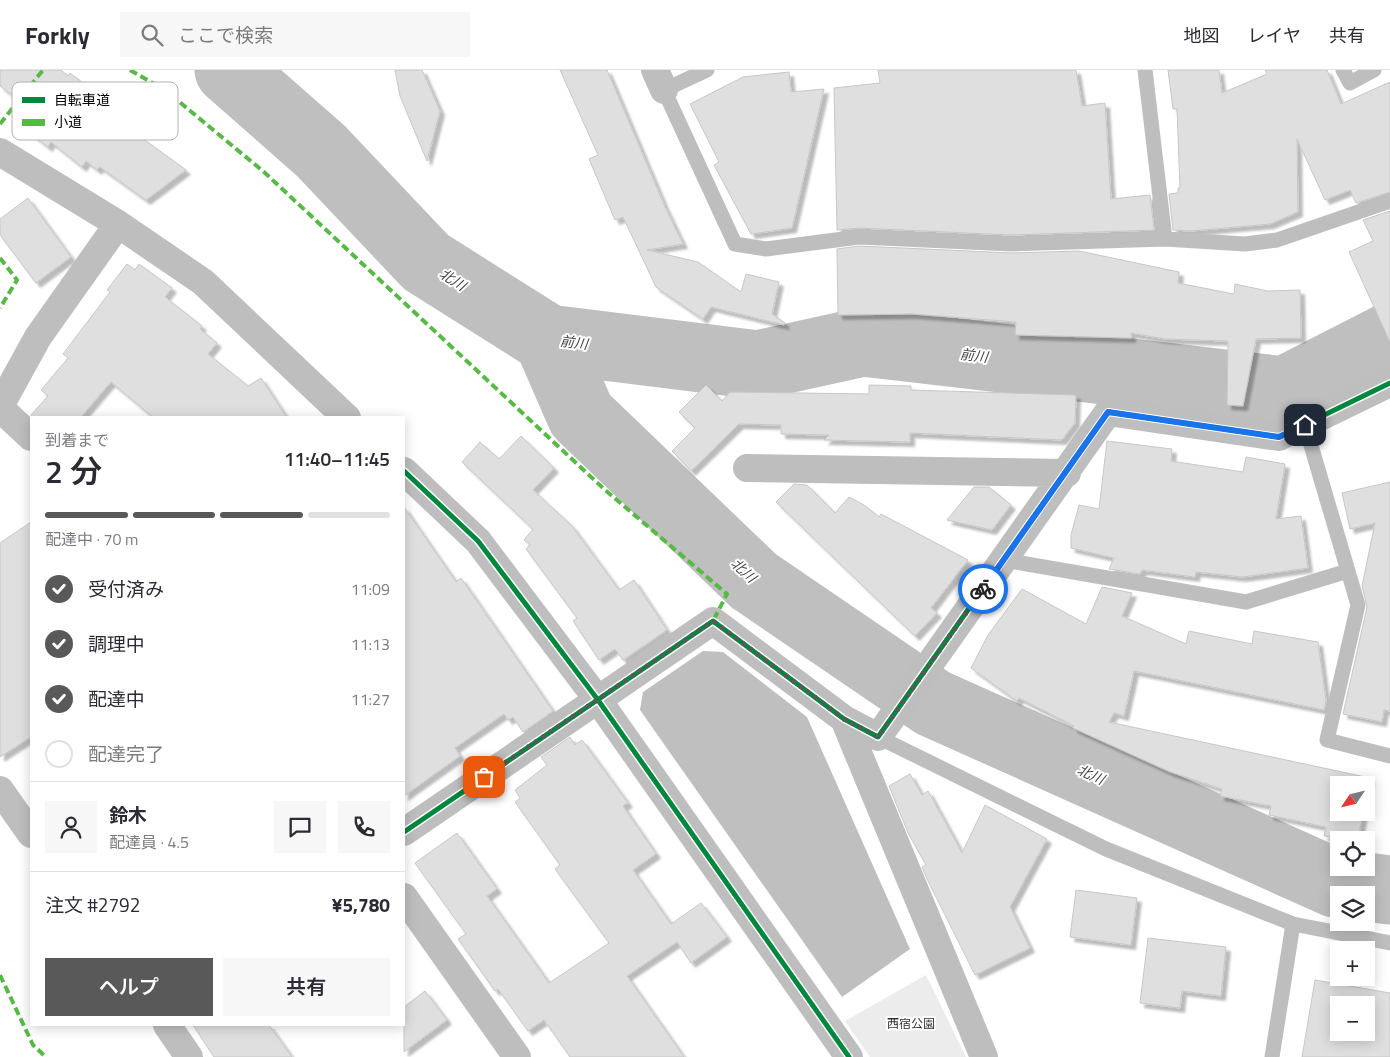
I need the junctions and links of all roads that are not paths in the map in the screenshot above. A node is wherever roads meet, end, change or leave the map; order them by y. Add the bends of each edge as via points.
1 (707, 70) edge
2 (1146, 70) edge
3 (1343, 70) edge
4 (1374, 70) edge
5 (660, 80) edge
6 (0, 152) edge
7 (1390, 201) edge
8 (118, 224) junction
9 (1165, 239) junction
10 (1390, 383) edge
11 (0, 407) edge
12 (345, 416) edge
13 (1305, 425) junction
14 (30, 436) edge
15 (747, 468) dead end
16 (405, 472) edge
17 (1067, 473) junction
18 (1004, 560) junction
19 (1348, 571) junction
20 (598, 700) junction
21 (844, 719) junction
22 (886, 726) junction
23 (1390, 756) edge
24 (0, 790) edge
25 (405, 831) edge
26 (30, 833) edge
27 (405, 898) edge
28 (1293, 924) junction
29 (1390, 942) edge
30 (168, 1026) edge
31 (189, 1057) edge
32 (517, 1057) edge
33 (848, 1057) edge
34 (984, 1057) edge
35 (1272, 1057) edge

1 - 5 lane
2 - 9 lane
3 - 4 lane via 1350,83
5 - 9 lane via 735,244 766,249 859,238 1012,244
6 - 8 street
7 - 9 lane via 1277,240 1245,244
8 - 11 street via 38,337
8 - 12 street via 203,282
10 - 13 street
11 - 14 street
13 - 17 street via 1279,437 1108,412
13 - 19 lane
15 - 17 street
16 - 20 street via 478,541
17 - 18 street
18 - 19 lane via 1246,602
18 - 22 street
19 - 23 lane via 1358,605 1327,740
20 - 21 street via 713,621
20 - 25 street
20 - 33 street
21 - 22 street
21 - 34 street
22 - 28 lane via 1106,849
24 - 26 street
27 - 32 street
28 - 29 lane
28 - 35 lane
30 - 31 street

